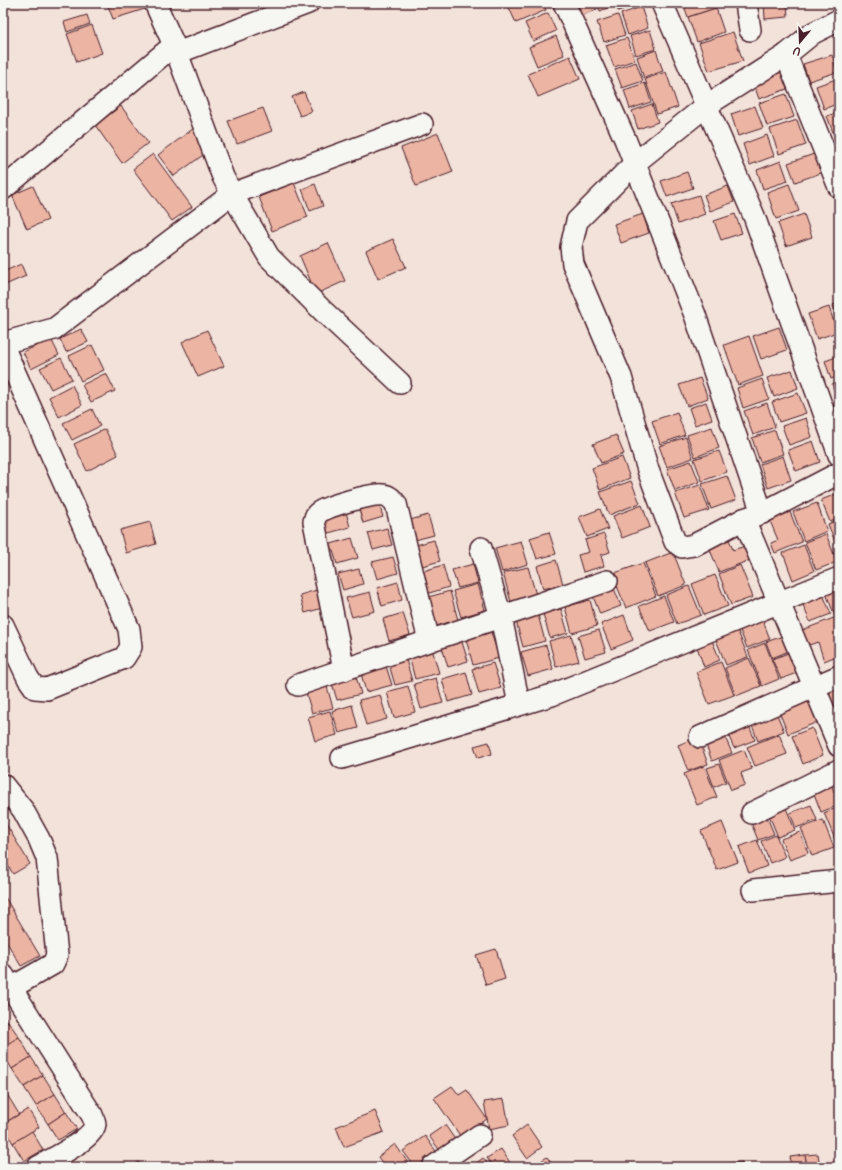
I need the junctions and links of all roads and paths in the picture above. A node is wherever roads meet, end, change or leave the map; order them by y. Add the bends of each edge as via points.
1 (155, 3) edge
2 (308, 3) edge
3 (564, 3) edge
4 (662, 3) edge
5 (746, 3) edge
6 (839, 20) edge
7 (750, 30) dead end
8 (176, 49) junction
9 (786, 55) junction
10 (706, 106) junction
11 (422, 124) dead end
12 (635, 163) junction
13 (839, 187) edge
14 (3, 189) edge
15 (232, 194) junction
16 (3, 343) edge
17 (3, 346) edge
18 (400, 383) dead end
19 (839, 455) edge
20 (839, 473) edge
21 (753, 516) junction
22 (481, 548) dead end
23 (839, 578) edge
24 (607, 581) dead end
25 (778, 602) junction
26 (501, 617) junction
27 (3, 625) edge
28 (429, 641) junction
29 (344, 670) junction
30 (839, 676) edge
31 (298, 685) dead end
32 (814, 687) junction
33 (518, 704) junction
34 (700, 737) dead end
35 (839, 746) edge
36 (342, 758) dead end
37 (839, 770) edge
38 (3, 785) edge
39 (752, 813) dead end
40 (839, 881) edge
41 (753, 890) dead end
42 (7, 982) edge
43 (480, 1135) dead end
44 (38, 1167) edge
45 (433, 1167) edge

1 - 8 street
2 - 8 street
3 - 12 street
4 - 10 street
5 - 7 street
6 - 9 street via 813,34
8 - 14 street
8 - 15 street via 223,177
9 - 10 street
9 - 13 street
10 - 12 street
10 - 19 street via 754,216
11 - 15 street
12 - 21 street via 698,323
12 - 21 street via 577,221 571,247 573,264 621,377 648,470 675,542 682,547 688,547
15 - 16 street via 54,329
15 - 18 street via 269,257
17 - 27 street via 129,630 131,647 124,658 47,689 35,688
20 - 21 street
21 - 25 street
22 - 26 street
23 - 25 street
24 - 26 street
25 - 32 street
25 - 33 street via 561,691
26 - 28 street
26 - 33 street
28 - 29 street
28 - 29 street via 396,504 392,498 384,495 372,496 325,509 316,514 314,522
29 - 31 street
30 - 32 street
32 - 34 street
32 - 35 street
33 - 36 street
37 - 39 street
38 - 42 street via 23,810 47,858 57,955 53,964
40 - 41 street
42 - 44 street via 95,1123 85,1139
43 - 45 street

